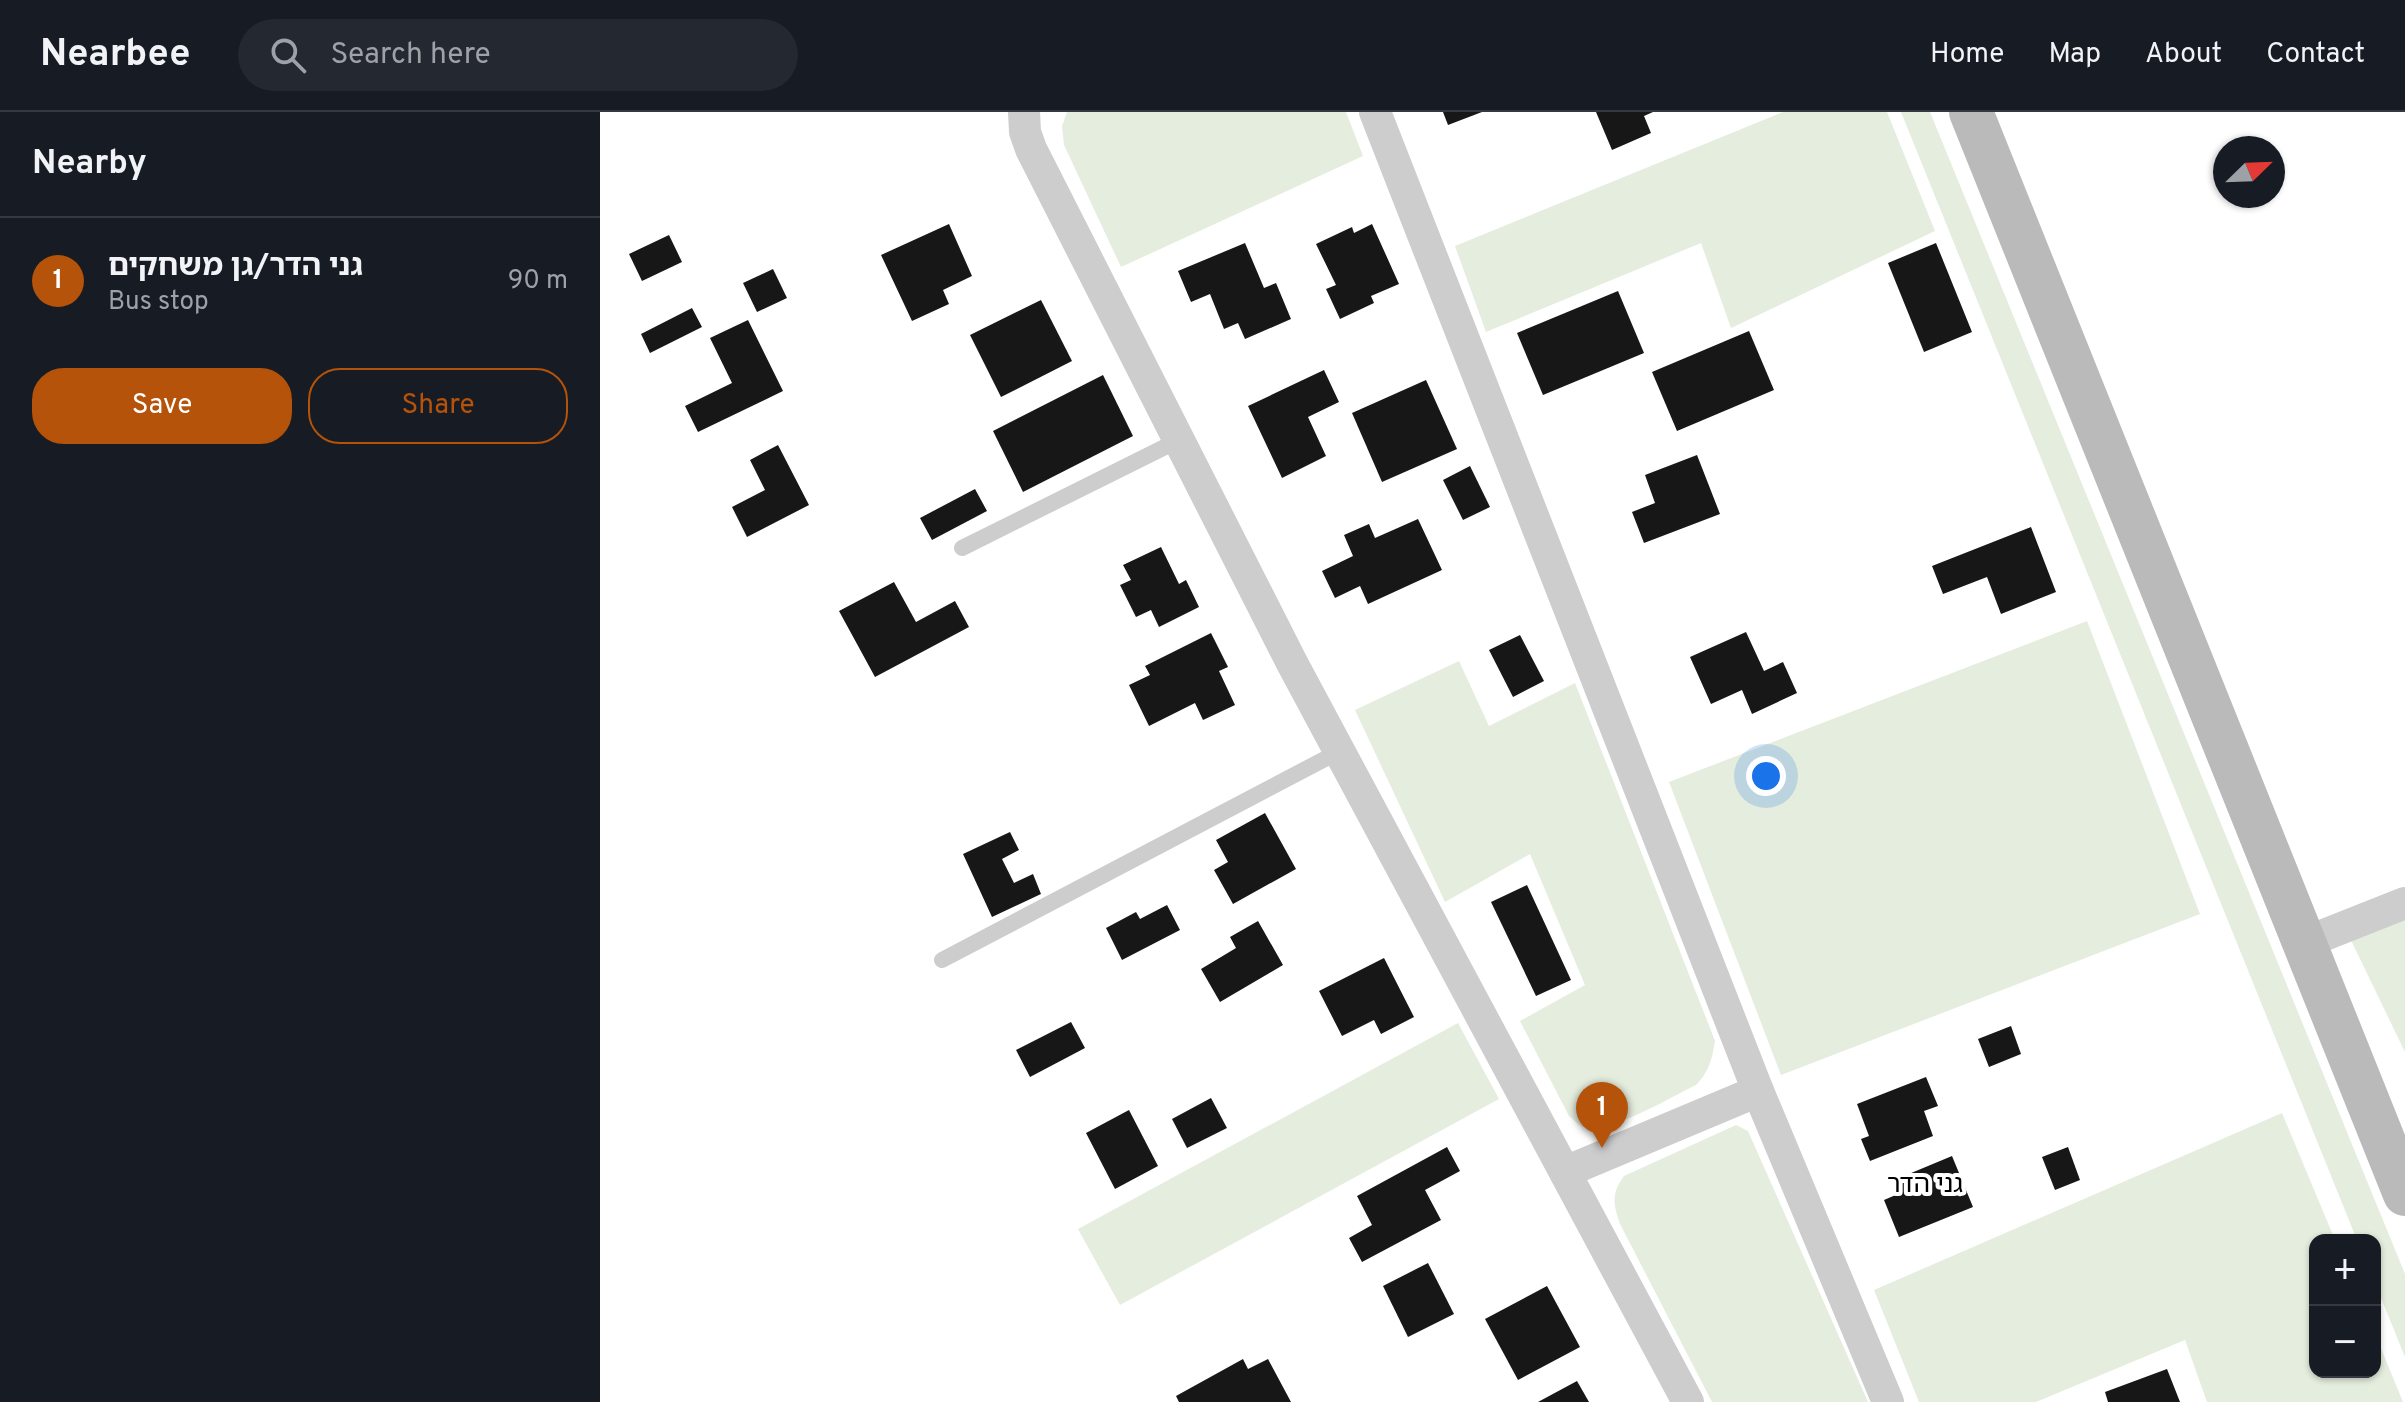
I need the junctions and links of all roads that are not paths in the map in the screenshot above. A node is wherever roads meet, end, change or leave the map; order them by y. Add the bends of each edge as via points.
1 (1024, 112) edge
2 (1375, 112) edge
3 (1971, 112) edge
4 (1179, 440) junction
5 (962, 548) dead end
6 (1340, 751) junction
7 (2405, 903) edge
8 (2304, 943) junction
9 (942, 960) dead end
10 (1758, 1091) junction
11 (1565, 1172) junction
12 (2405, 1194) edge
13 (1688, 1402) edge
14 (1888, 1402) edge

1 - 4 street via 1031,149
2 - 10 street
3 - 8 main road
4 - 5 lane
4 - 6 street
6 - 9 lane
6 - 11 street
7 - 8 street
8 - 12 main road
10 - 11 street
10 - 14 street
11 - 13 street

